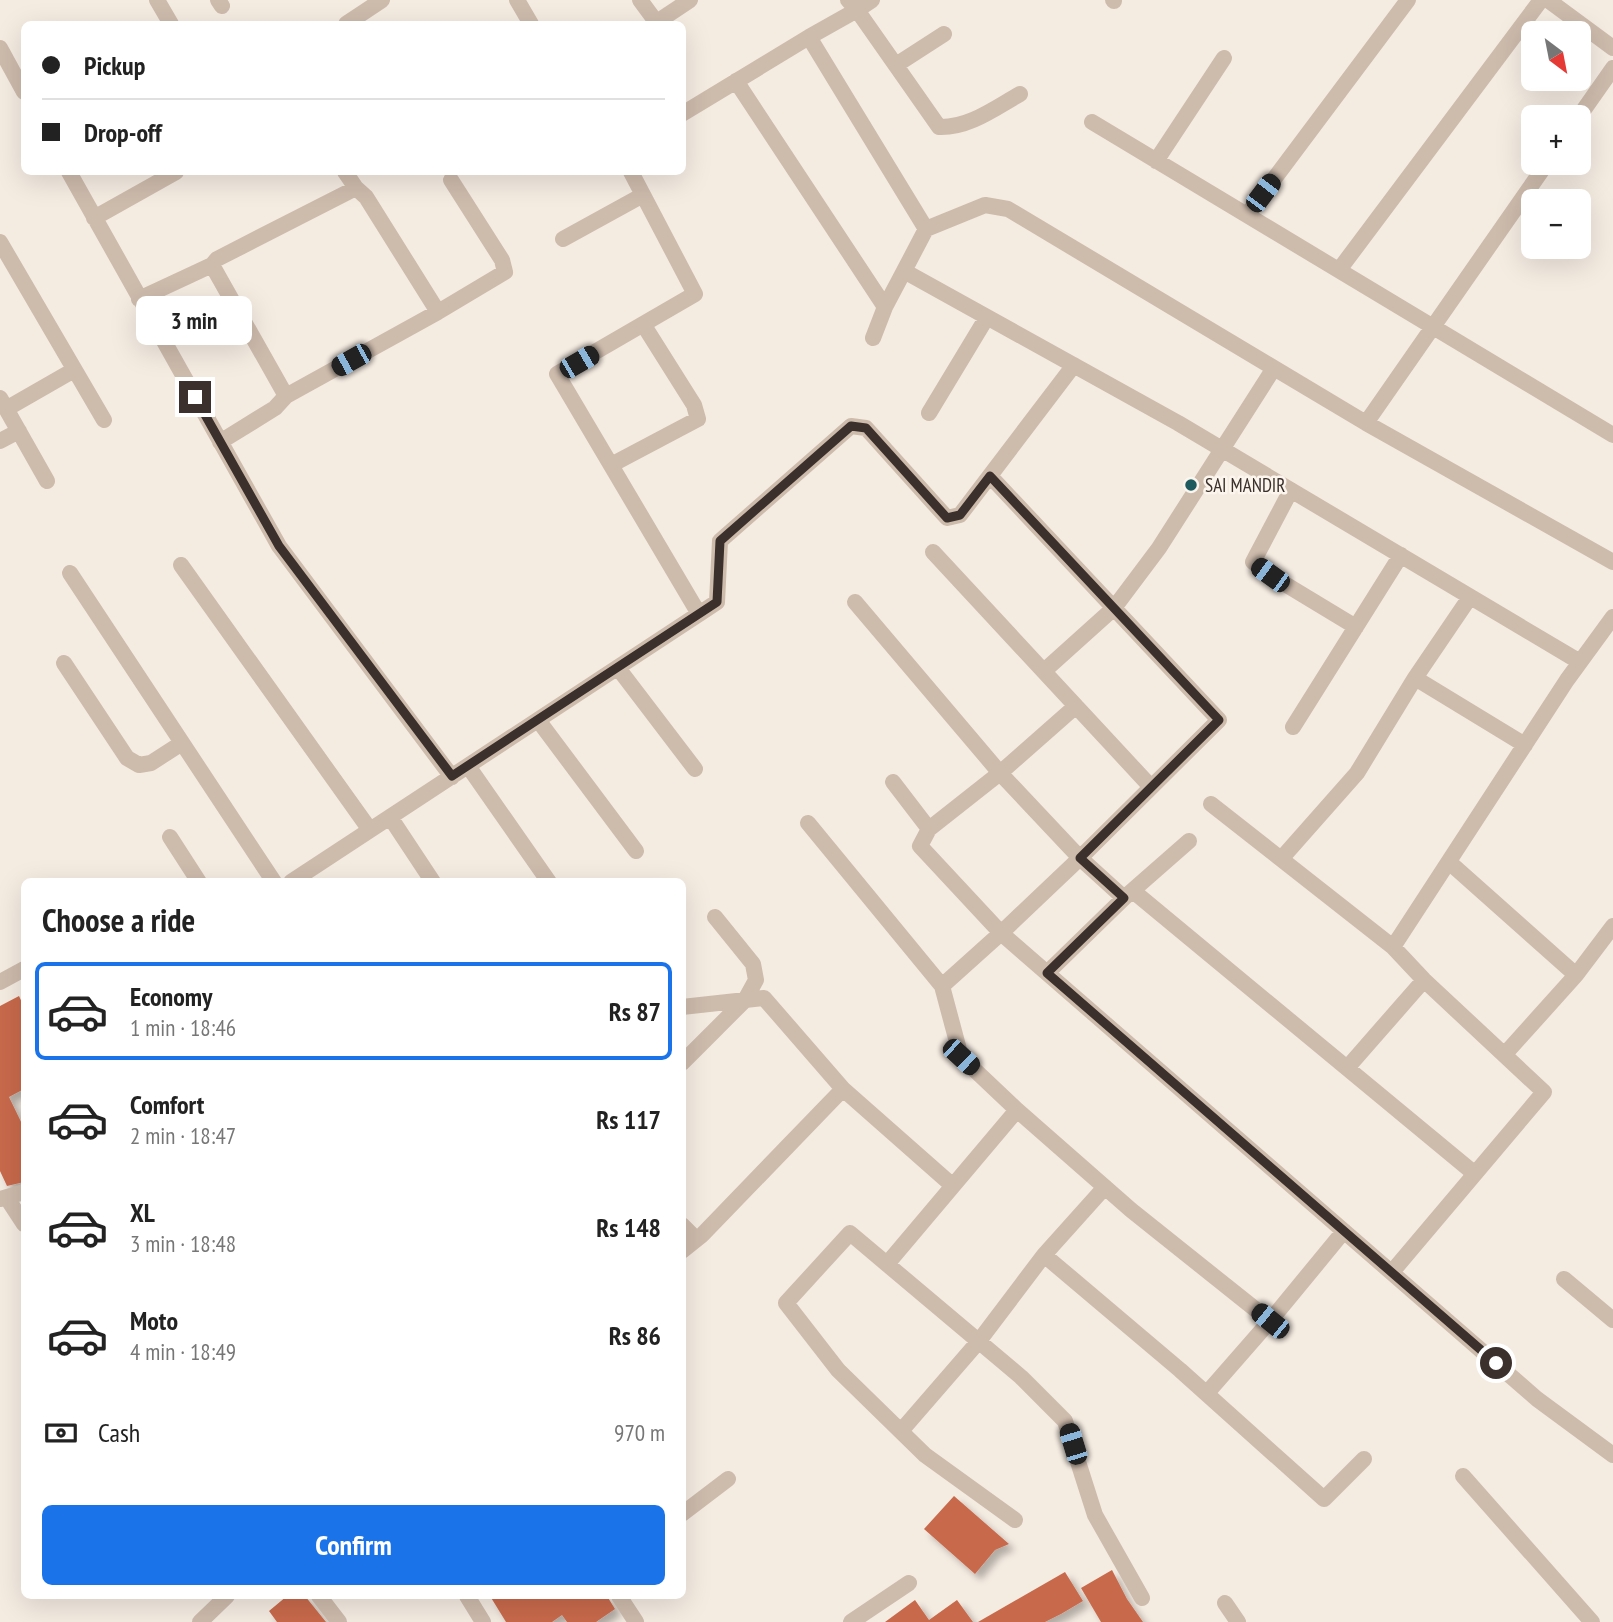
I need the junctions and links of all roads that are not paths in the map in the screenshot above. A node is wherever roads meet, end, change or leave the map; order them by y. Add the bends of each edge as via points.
1 (157, 0) edge
2 (381, 0) edge
3 (517, 0) edge
4 (640, 0) edge
5 (690, 0) edge
6 (872, 0) edge
7 (1408, 0) edge
8 (1541, 0) edge
9 (1548, 0) edge
10 (853, 5) edge
11 (169, 21) edge
12 (350, 21) edge
13 (529, 21) edge
14 (944, 34) dead end
15 (809, 37) junction
16 (0, 48) edge
17 (1613, 48) edge
18 (1224, 58) dead end
19 (896, 65) junction
20 (1613, 68) edge
21 (736, 81) junction
22 (21, 86) edge
23 (1020, 94) dead end
24 (1587, 105) edge
25 (686, 112) edge
26 (1092, 122) dead end
27 (1156, 161) junction
28 (71, 175) edge
29 (171, 175) edge
30 (347, 175) edge
31 (633, 175) edge
32 (1539, 175) edge
33 (451, 180) dead end
34 (356, 188) junction
35 (643, 195) junction
36 (1247, 215) junction
37 (94, 218) junction
38 (926, 229) junction
39 (564, 239) dead end
40 (0, 242) edge
41 (212, 265) junction
42 (1339, 270) junction
43 (904, 271) junction
44 (139, 299) junction
45 (885, 307) junction
46 (438, 312) junction
47 (987, 317) junction
48 (643, 324) junction
49 (1433, 326) junction
50 (873, 338) dead end
51 (1074, 365) junction
52 (1274, 368) junction
53 (74, 370) junction
54 (286, 396) junction
55 (3, 403) edge
56 (929, 413) dead end
57 (104, 420) dead end
58 (1366, 423) junction
59 (19, 431) junction
60 (1612, 431) edge
61 (0, 441) edge
62 (220, 442) junction
63 (1221, 450) junction
64 (611, 466) junction
65 (990, 476) junction
66 (47, 481) dead end
67 (1291, 491) junction
68 (933, 552) dead end
69 (1401, 555) junction
70 (1613, 562) edge
71 (181, 565) dead end
72 (69, 573) dead end
73 (1470, 597) junction
74 (855, 602) dead end
75 (1114, 608) junction
76 (699, 614) junction
77 (1613, 617) edge
78 (1356, 627) junction
79 (1580, 662) junction
80 (64, 663) dead end
81 (618, 668) junction
82 (1044, 671) junction
83 (1415, 678) junction
84 (1076, 706) junction
85 (538, 720) junction
86 (1293, 727) dead end
87 (182, 743) junction
88 (1525, 745) junction
89 (468, 766) junction
90 (695, 769) dead end
91 (1000, 773) junction
92 (452, 776) junction
93 (893, 782) dead end
94 (1151, 787) junction
95 (1211, 804) dead end
96 (390, 817) junction
97 (808, 823) dead end
98 (929, 828) junction
99 (370, 830) junction
100 (170, 837) dead end
101 (1189, 841) dead end
102 (636, 852) dead end
103 (1080, 858) junction
104 (1281, 859) junction
105 (1449, 862) junction
106 (312, 877) edge
107 (196, 878) edge
108 (271, 878) edge
109 (430, 878) edge
110 (546, 878) edge
111 (1128, 894) junction
112 (715, 917) dead end
113 (1613, 926) edge
114 (1001, 933) junction
115 (1393, 947) junction
116 (21, 970) edge
117 (1047, 973) junction
118 (1576, 975) junction
119 (1424, 980) junction
120 (0, 982) edge
121 (942, 986) junction
122 (745, 1000) junction
123 (686, 1007) edge
124 (1505, 1054) junction
125 (686, 1059) edge
126 (1347, 1068) junction
127 (843, 1090) junction
128 (1017, 1110) junction
129 (1475, 1174) junction
130 (953, 1186) junction
131 (1105, 1187) junction
132 (21, 1193) edge
133 (4, 1198) edge
134 (21, 1220) edge
135 (686, 1229) edge
136 (1344, 1231) junction
137 (696, 1240) junction
138 (686, 1248) edge
139 (1044, 1255) junction
140 (887, 1264) junction
141 (1392, 1272) junction
142 (1564, 1279) dead end
143 (1613, 1320) edge
144 (1270, 1321) junction
145 (979, 1341) junction
146 (1207, 1394) junction
147 (901, 1431) junction
148 (1613, 1455) edge
149 (1364, 1460) dead end
150 (1464, 1476) dead end
151 (728, 1479) dead end
152 (686, 1511) edge
153 (1015, 1520) dead end
154 (909, 1583) dead end
155 (1142, 1598) dead end
156 (225, 1599) edge
157 (322, 1599) edge
158 (469, 1599) edge
159 (621, 1599) edge
160 (1225, 1603) dead end
161 (208, 1619) edge
162 (339, 1622) edge
163 (483, 1622) edge
164 (636, 1622) edge
165 (851, 1622) edge
166 (1238, 1622) edge
167 (1592, 1622) edge

1 - 11 street
2 - 12 street
3 - 13 street
4 - 5 street via 654,19 660,20
6 - 10 street
7 - 36 street
8 - 42 street
9 - 17 street
10 - 15 street
10 - 19 street
14 - 19 street
15 - 21 street
15 - 38 street
16 - 22 street
18 - 27 street
19 - 23 street via 939,127 954,127 983,116
20 - 24 street
21 - 25 street
21 - 45 street
26 - 27 street
27 - 36 street
28 - 37 street
29 - 37 street
30 - 34 street
31 - 35 street
32 - 49 street
33 - 46 street via 505,272
34 - 41 street via 217,258
34 - 46 street
35 - 39 street
35 - 48 street via 695,294
36 - 42 street
37 - 44 street
38 - 43 street
38 - 52 street via 985,205 1008,209
40 - 53 street
41 - 44 street
41 - 54 street
42 - 49 street
43 - 45 street
43 - 47 street
44 - 62 street
45 - 50 street
46 - 54 street
47 - 51 street
47 - 56 street
48 - 64 street via 557,374
48 - 64 street via 694,405 698,419
49 - 58 street
49 - 60 street
51 - 63 street
51 - 65 street
52 - 58 street
52 - 63 street
53 - 55 street
53 - 57 street
54 - 62 street via 275,408
55 - 59 street
58 - 70 street
59 - 61 street
59 - 66 street
62 - 92 street via 279,546
63 - 67 street
63 - 75 street via 1159,548
64 - 76 street
65 - 75 street
65 - 76 street via 960,515 947,518 866,428 851,426 720,541 717,602
67 - 69 street
67 - 78 street via 1253,562
68 - 82 street
69 - 73 street
69 - 78 street
71 - 99 street
72 - 87 street
73 - 79 street
73 - 83 street
74 - 91 street
75 - 82 street
75 - 94 street via 1219,720
76 - 81 street
77 - 79 street
78 - 86 street
79 - 88 street
80 - 87 street via 127,758 139,765 151,763
81 - 85 street
81 - 90 street
82 - 84 street
83 - 88 street
83 - 104 street via 1357,773
84 - 91 street
84 - 94 street
85 - 89 street
85 - 102 street
87 - 108 street
88 - 105 street
89 - 92 street
89 - 110 street
91 - 98 street
91 - 103 street
92 - 96 street
93 - 98 street
94 - 103 street
95 - 104 street
96 - 99 street
96 - 109 street
97 - 121 street
98 - 114 street via 919,846
99 - 106 street
100 - 107 street
101 - 111 street
103 - 111 street
103 - 114 street
104 - 115 street
105 - 115 street
105 - 118 street
111 - 117 street
111 - 126 street
112 - 122 street via 753,964 756,980
113 - 118 street
114 - 117 street
114 - 121 street
115 - 119 street
116 - 120 street
117 - 136 street
118 - 124 street
119 - 124 street
119 - 126 street
121 - 128 street via 961,1057
122 - 123 street
122 - 125 street
122 - 127 street via 764,998
124 - 129 street via 1544,1092
126 - 129 street
127 - 130 street
127 - 137 street
128 - 130 street
128 - 131 street
129 - 141 street
130 - 140 street
131 - 139 street
131 - 144 street
132 - 133 street
133 - 134 street
135 - 137 street
136 - 141 street
136 - 144 street
137 - 138 street
139 - 145 street
139 - 146 street
140 - 145 street
140 - 147 street via 850,1233 786,1303 838,1370
141 - 148 street via 1538,1399
142 - 143 street
144 - 146 street
145 - 147 street
145 - 155 street via 1065,1421 1095,1515
146 - 149 street via 1324,1499
147 - 153 street via 925,1455
150 - 167 street
151 - 152 street
154 - 165 street
156 - 161 street
157 - 162 street
158 - 163 street
159 - 164 street
160 - 166 street

